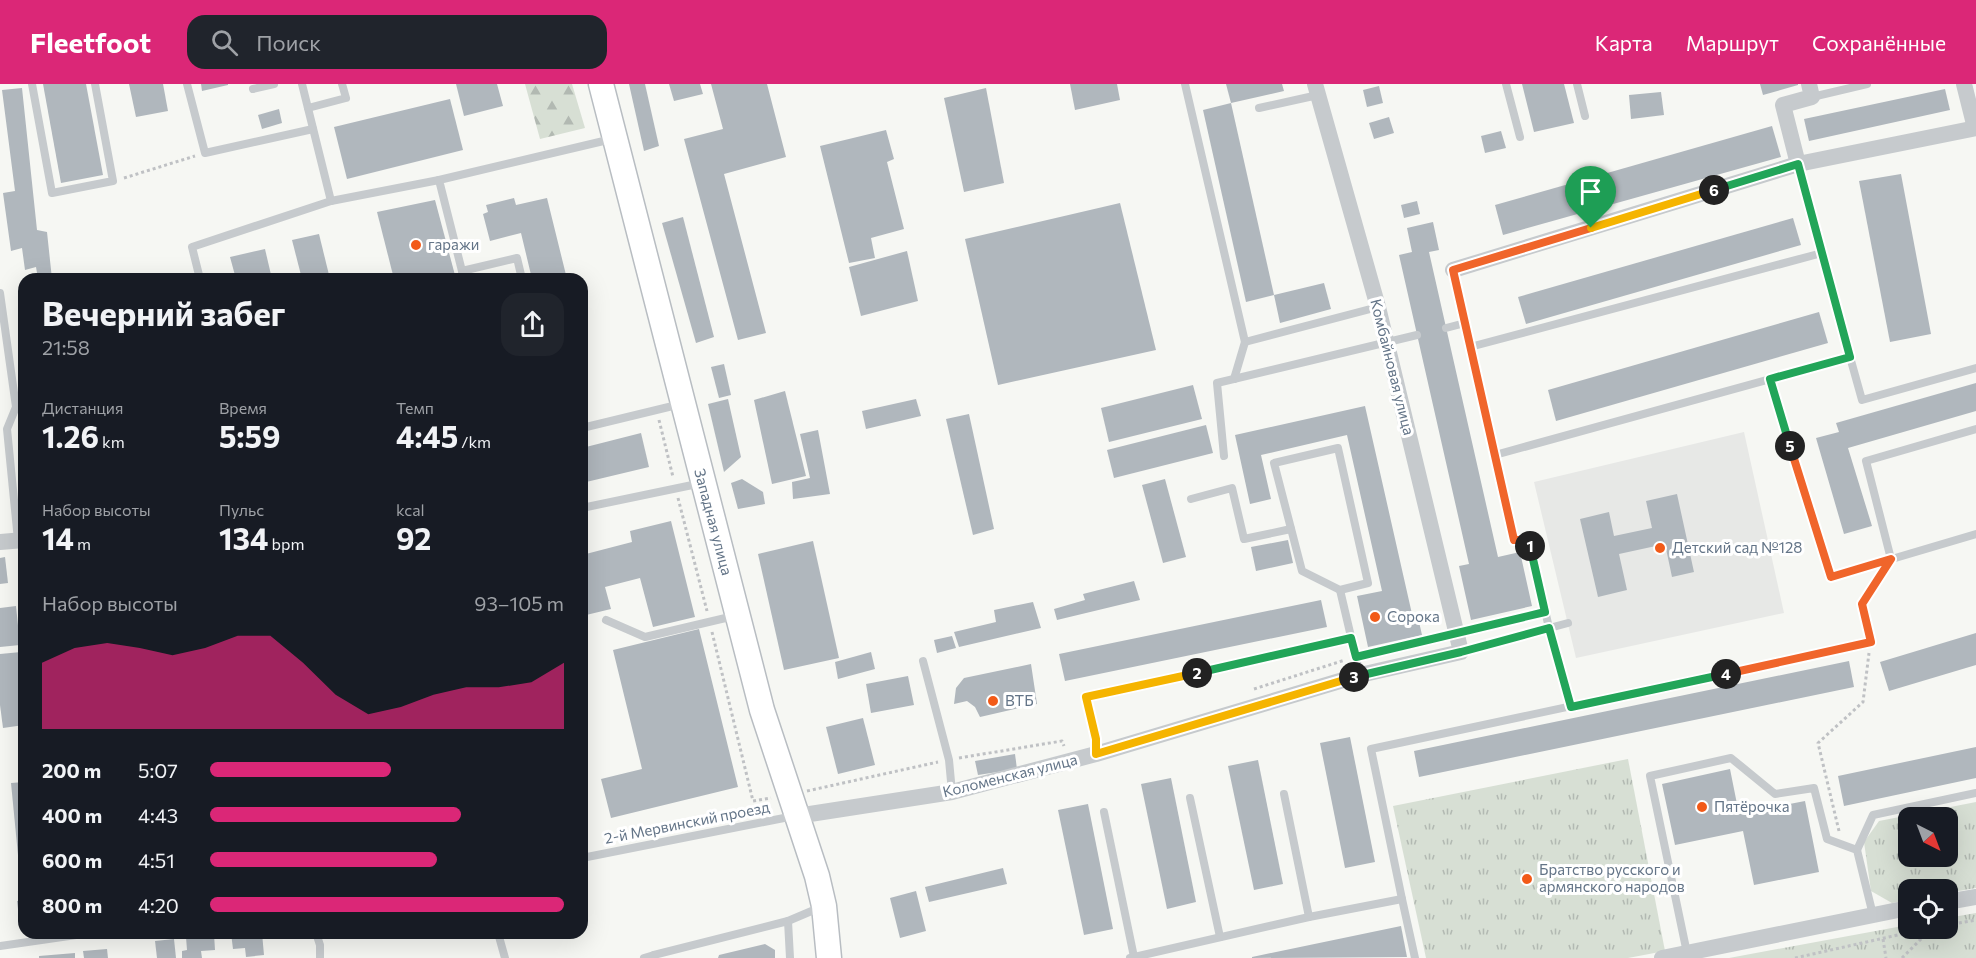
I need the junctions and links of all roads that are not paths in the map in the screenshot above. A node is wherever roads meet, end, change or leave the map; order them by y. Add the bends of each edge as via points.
1 (32, 84) edge
2 (95, 84) edge
3 (187, 84) edge
4 (274, 84) edge
5 (302, 84) edge
6 (342, 84) edge
7 (601, 84) edge
8 (1185, 84) edge
9 (1506, 84) edge
10 (1577, 84) edge
11 (1867, 84) edge
12 (1964, 84) edge
13 (253, 89) dead end
14 (1317, 89) edge
15 (1811, 90) edge
16 (308, 108) junction
17 (1259, 108) dead end
18 (1585, 116) dead end
19 (1976, 128) edge
20 (313, 129) junction
21 (1520, 137) dead end
22 (615, 138) junction
23 (1798, 164) junction
24 (439, 180) junction
25 (331, 201) junction
26 (1822, 253) junction
27 (1453, 270) joint
28 (198, 273) edge
29 (462, 273) edge
30 (469, 273) edge
31 (521, 273) edge
32 (0, 292) edge
33 (1378, 307) junction
34 (1465, 323) junction
35 (1446, 328) dead end
36 (1417, 335) dead end
37 (1245, 342) junction
38 (1386, 344) junction
39 (1470, 347) junction
40 (1850, 357) junction
41 (1976, 368) edge
42 (1234, 379) junction
43 (1770, 379) junction
44 (682, 404) junction
45 (588, 427) edge
46 (1976, 429) edge
47 (1495, 455) junction
48 (1224, 456) dead end
49 (703, 483) junction
50 (1191, 499) dead end
51 (588, 507) edge
52 (18, 514) edge
53 (1291, 529) junction
54 (1976, 534) edge
55 (18, 540) edge
56 (0, 542) edge
57 (1891, 559) junction
58 (1340, 590) junction
59 (737, 615) junction
60 (606, 620) dead end
61 (1568, 623) dead end
62 (1549, 628) junction
63 (1351, 638) junction
64 (1461, 652) junction
65 (923, 661) dead end
66 (1360, 675) junction
67 (1571, 707) junction
68 (1096, 746) junction
69 (952, 792) junction
70 (1976, 792) edge
71 (1284, 794) dead end
72 (1190, 798) dead end
73 (794, 805) junction
74 (1104, 812) dead end
75 (1857, 850) junction
76 (588, 856) edge
77 (1976, 897) edge
78 (1402, 899) junction
79 (1958, 900) edge
80 (824, 906) junction
81 (1898, 910) edge
82 (1874, 915) junction
83 (1309, 917) junction
84 (788, 921) junction
85 (1220, 937) junction
86 (48, 939) edge
87 (318, 939) edge
88 (500, 939) edge
89 (0, 946) edge
90 (1687, 953) junction
91 (654, 957) edge
92 (320, 958) edge
93 (505, 958) edge
94 (644, 958) edge
95 (790, 958) edge
96 (830, 958) edge
97 (1132, 958) edge
98 (1415, 958) edge
99 (1662, 958) edge

1 - 2 lane via 52,193 113,181
3 - 20 lane via 205,153
4 - 13 lane
5 - 16 lane
6 - 16 lane via 346,98
7 - 22 street, Западная улица
8 - 37 lane
9 - 21 lane
10 - 18 lane
11 - 15 lane
12 - 19 street
14 - 17 lane
14 - 33 street, Комбайновая улица
15 - 23 street via 1784,105
16 - 20 lane
19 - 23 street
20 - 25 lane
22 - 24 lane
22 - 44 street, Западная улица
23 - 26 lane
23 - 27 street
24 - 25 lane
24 - 29 lane
25 - 28 lane via 192,247
26 - 39 lane
26 - 40 lane
27 - 34 lane
30 - 31 lane via 517,258
32 - 52 lane via 16,407 8,429
33 - 37 lane
33 - 38 street, Комбайновая улица
34 - 35 lane
34 - 39 lane
36 - 38 lane
37 - 42 lane
38 - 42 lane
38 - 64 street, Комбайновая улица
39 - 47 lane
40 - 41 lane via 1862,400
40 - 43 lane
42 - 48 lane via 1217,383
43 - 47 lane
43 - 57 lane via 1831,577
44 - 45 lane
44 - 49 street, Западная улица
46 - 57 lane via 1866,461
47 - 62 lane via 1514,540 1529,540
49 - 51 lane
49 - 59 street, Западная улица
50 - 53 lane via 1232,488 1244,539
53 - 58 lane via 1302,572
53 - 58 lane via 1274,463 1338,448 1368,583
54 - 57 lane
55 - 56 street
57 - 67 lane via 1862,604 1870,643
58 - 63 lane
59 - 60 lane via 645,637
59 - 73 street, Западная улица via 762,710
61 - 62 lane
62 - 64 lane
62 - 67 lane
63 - 66 lane
63 - 68 lane via 1086,697
64 - 66 street, Коломенская улица
65 - 69 lane via 949,760
66 - 68 street, Коломенская улица
67 - 78 lane via 1371,749
68 - 69 street, Коломенская улица
69 - 73 street, Коломенская улица
70 - 75 lane via 1873,815
71 - 83 lane
72 - 85 lane
73 - 76 lane, 2-й Мервинский проезд
73 - 80 street, Западная улица
74 - 97 lane
75 - 82 lane
75 - 90 lane via 1827,839 1814,788 1775,794 1731,758 1650,776
77 - 79 street
78 - 83 lane
78 - 98 lane
80 - 84 lane
80 - 96 street, Западная улица
81 - 82 street
82 - 90 street
83 - 85 lane
84 - 91 lane
84 - 95 lane
85 - 97 lane
86 - 89 lane
87 - 92 lane
88 - 93 lane
90 - 99 street
91 - 94 lane

